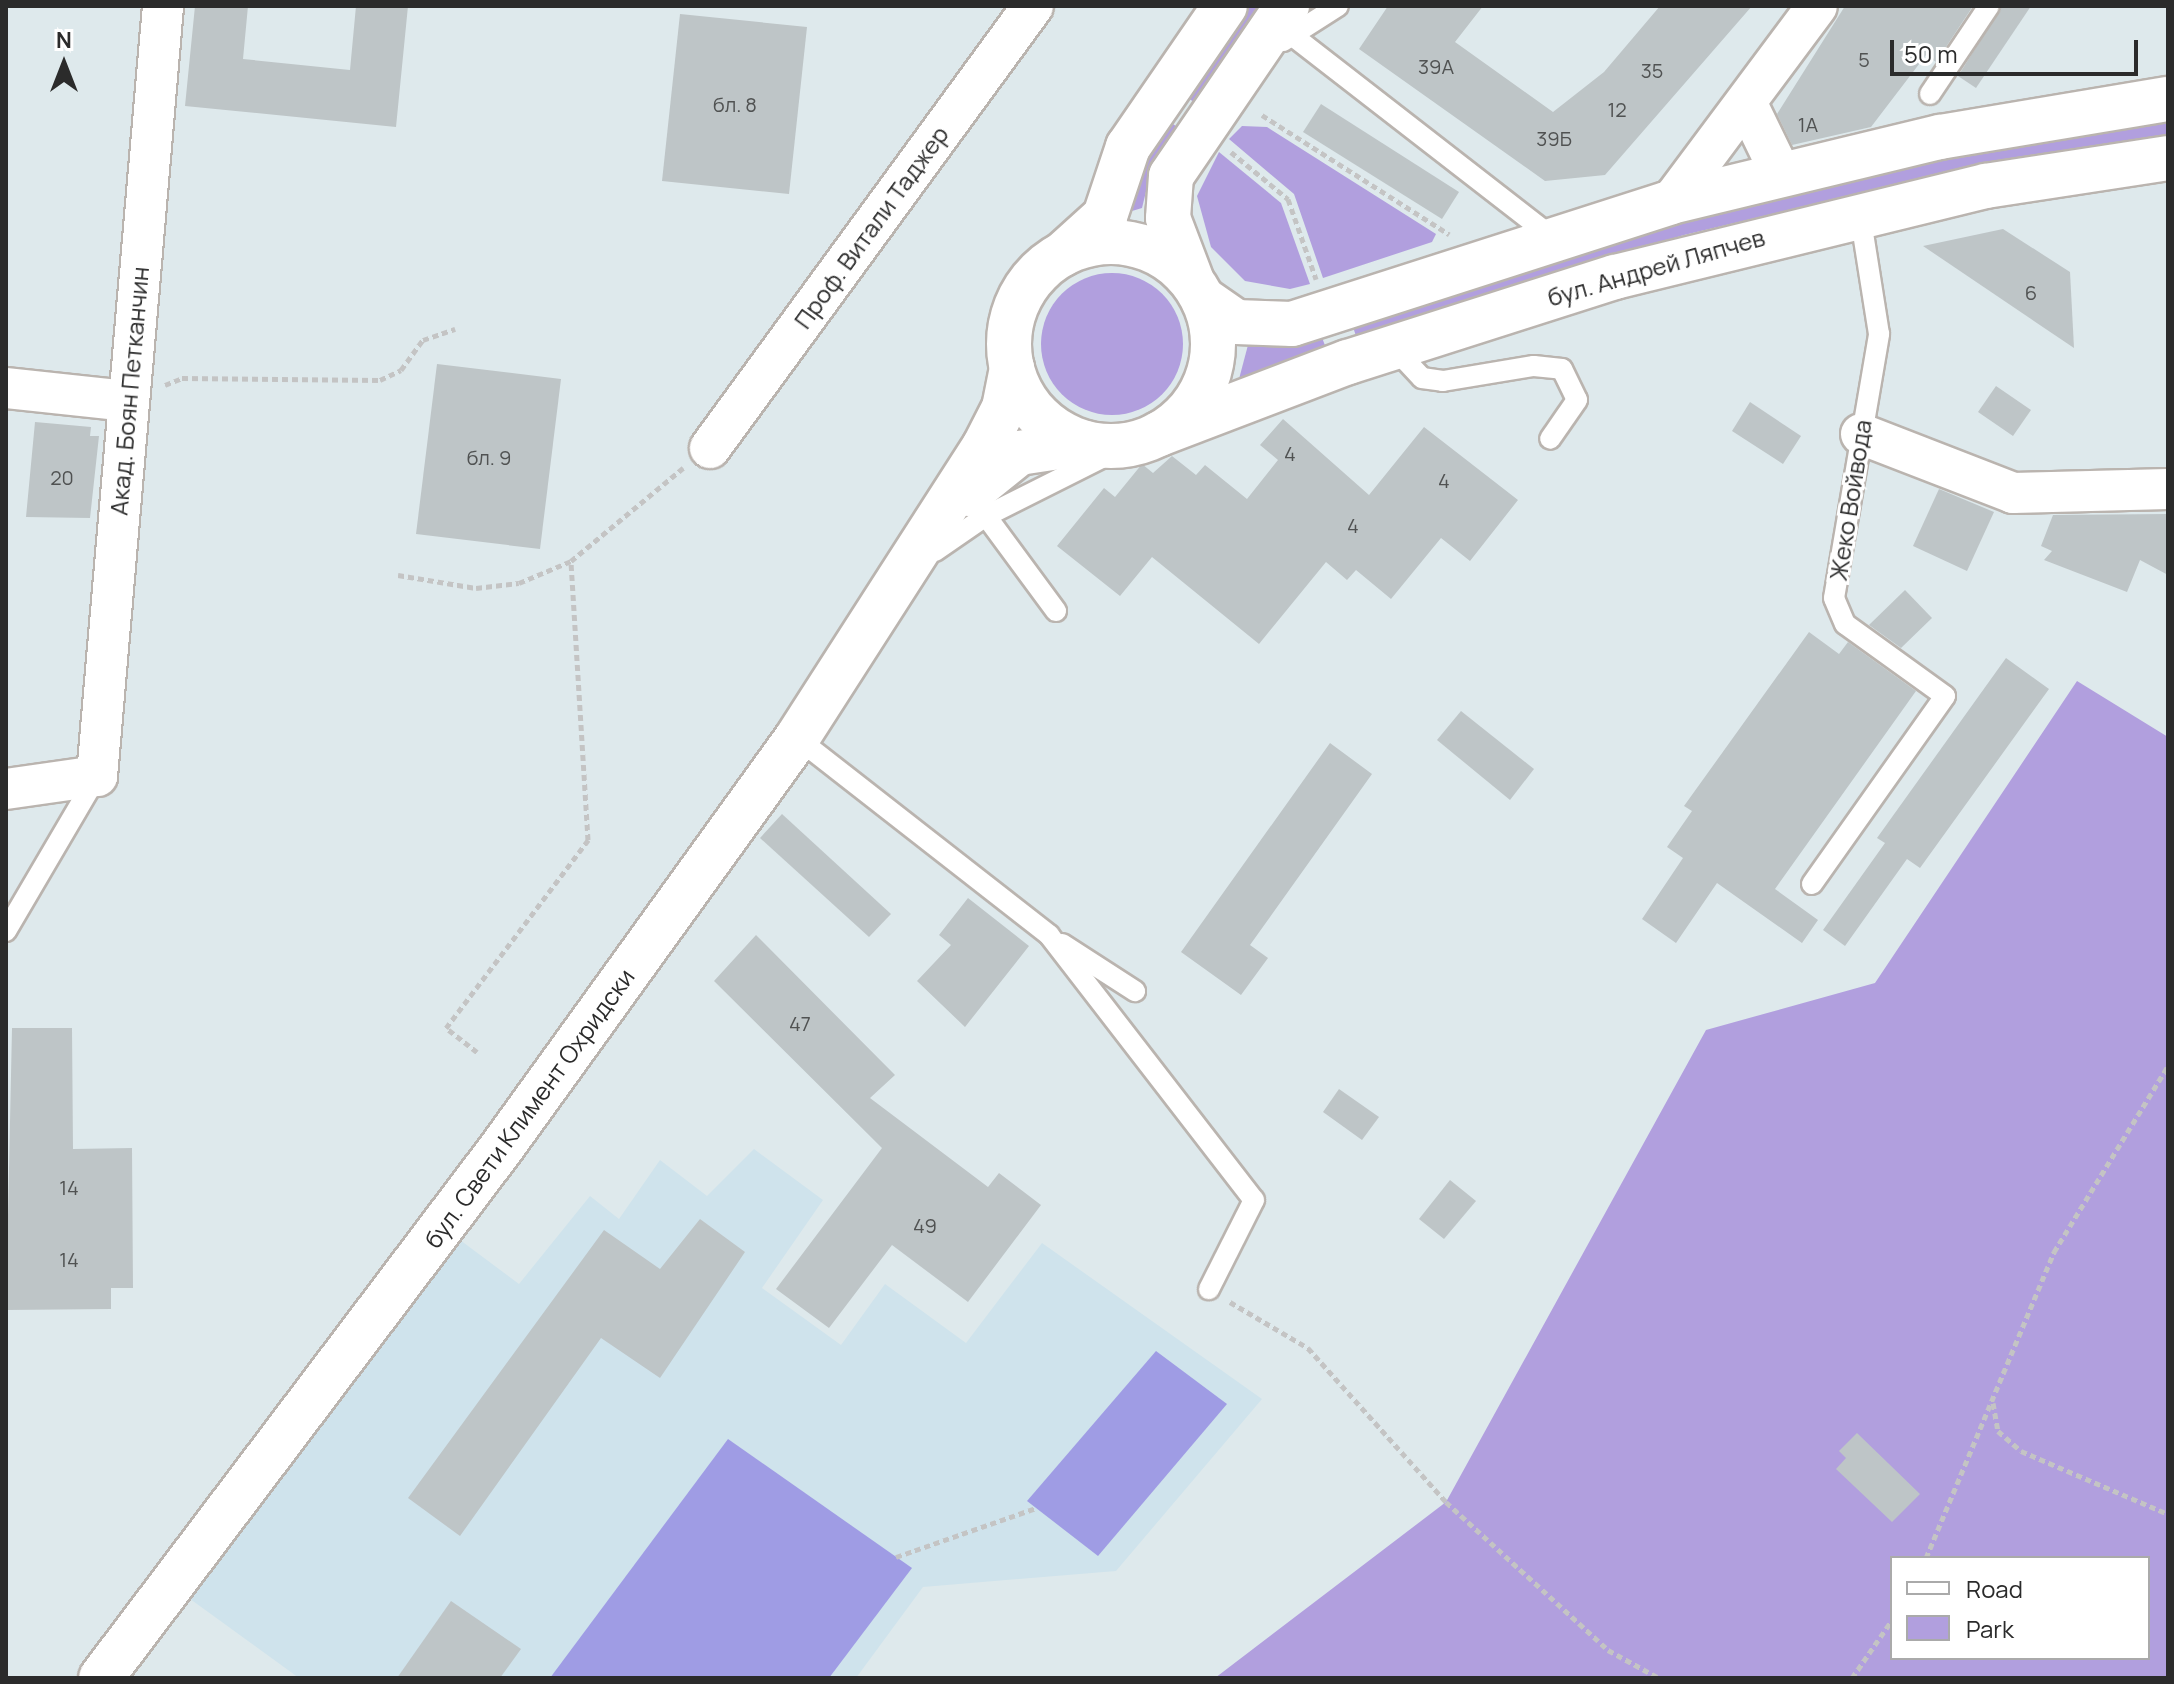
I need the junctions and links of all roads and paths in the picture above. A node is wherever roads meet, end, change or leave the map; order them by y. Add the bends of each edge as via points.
1 (163, 6) edge
2 (1033, 6) edge
3 (1225, 6) edge
4 (1338, 6) edge
5 (1817, 6) edge
6 (1989, 6) edge
7 (1290, 21) edge
8 (1930, 94) dead end
9 (2168, 99) edge
10 (1747, 104) junction
11 (1262, 115) dead end
12 (1218, 141) dead end
13 (2168, 158) edge
14 (1781, 174) junction
15 (1671, 202) junction
16 (1860, 214) junction
17 (1551, 236) junction
18 (1460, 241) dead end
19 (1063, 254) junction
20 (1198, 290) junction
21 (1320, 291) dead end
22 (455, 329) dead end
23 (1393, 347) junction
24 (1012, 368) junction
25 (182, 378) dead end
26 (6, 388) edge
27 (127, 401) junction
28 (1861, 434) junction
29 (1145, 439) junction
30 (1550, 439) dead end
31 (1085, 443) junction
32 (710, 448) joint
33 (2168, 489) edge
34 (986, 516) junction
35 (938, 524) junction
36 (571, 561) junction
37 (398, 575) dead end
38 (894, 589) junction
39 (1056, 611) dead end
40 (797, 738) junction
41 (97, 776) junction
42 (6, 789) edge
43 (1812, 884) dead end
44 (6, 931) edge
45 (1049, 935) junction
46 (1135, 991) dead end
47 (477, 1052) dead end
48 (2168, 1066) edge
49 (1209, 1289) joint
50 (1992, 1400) junction
51 (1036, 1508) dead end
52 (2168, 1514) edge
53 (1927, 1556) edge
54 (896, 1557) dead end
55 (1890, 1623) edge
56 (101, 1678) edge
57 (1659, 1678) edge
58 (1852, 1678) edge

1 - 27 street, Акад. Боян Петканчин
2 - 32 street, Проф. Витали Таджер
3 - 19 main road via 1128,147 1105,216
4 - 7 lane
5 - 10 street
6 - 8 lane
7 - 17 lane
7 - 20 main road via 1240,70 1171,176 1168,218
9 - 14 main road via 1940,137
10 - 14 street
10 - 15 street
11 - 18 path
12 - 21 path via 1288,199
13 - 16 main road, бул. Андрей Ляпчев via 1986,186
14 - 15 main road
15 - 17 main road
16 - 23 main road, бул. Андрей Ляпчев via 1615,277
16 - 28 lane, Жеко Войвода via 1879,334
17 - 20 main road via 1292,324 1236,322
19 - 20 main road via 1127,244 1165,257
19 - 24 main road via 1019,297 1010,320
20 - 29 main road via 1214,340 1206,383
22 - 25 path via 423,340 401,370 380,380
23 - 29 main road, бул. Андрей Ляпчев
23 - 30 lane via 1422,378 1443,381 1534,366 1562,369 1577,400
24 - 31 main road via 1034,412
24 - 35 main road, бул. Свети Климент Охридски via 1004,408
26 - 27 street
27 - 41 street, Акад. Боян Петканчин
28 - 33 street via 2013,493
28 - 43 lane, Жеко Войвода via 1834,598 1845,624 1945,696
29 - 31 main road
29 - 34 lane
31 - 35 main road, бул. Свети Климент Охридски via 1019,453
32 - 36 path
34 - 38 lane via 952,535
34 - 39 lane
35 - 38 main road, бул. Свети Климент Охридски
36 - 37 path via 519,583 476,588
36 - 47 path via 588,840 446,1028
38 - 40 main road, бул. Свети Климент Охридски
40 - 45 lane
40 - 56 main road, бул. Свети Климент Охридски via 502,1147
41 - 42 street
41 - 44 lane
45 - 46 lane
45 - 49 lane via 1254,1200
48 - 50 path via 2054,1252
49 - 57 path via 1308,1348 1446,1502 1608,1650
50 - 52 path via 1998,1431 2021,1451
50 - 53 path
51 - 54 path
55 - 58 path

